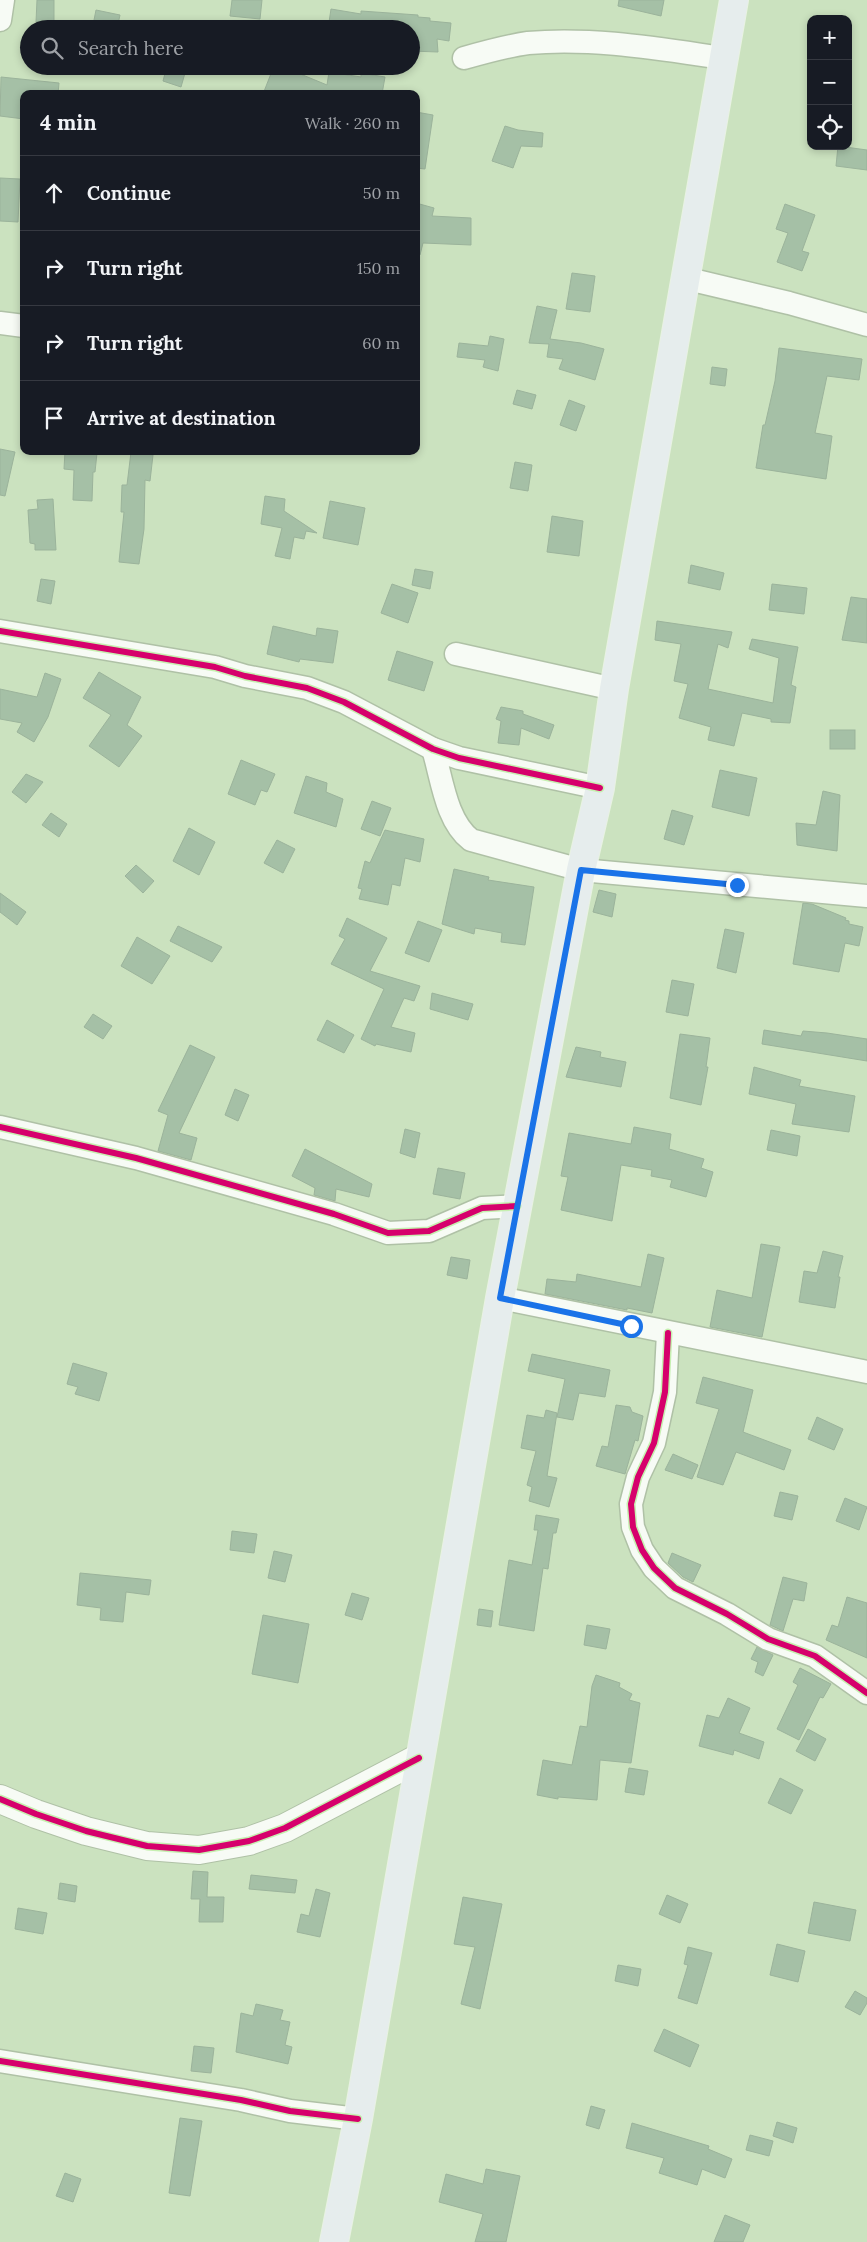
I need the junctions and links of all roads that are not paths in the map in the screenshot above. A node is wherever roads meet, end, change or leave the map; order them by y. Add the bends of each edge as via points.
1 (3, 0) edge
2 (734, 0) edge
3 (0, 20) edge
4 (464, 58) dead end
5 (724, 58) junction
6 (684, 278) junction
7 (0, 323) edge
8 (867, 325) edge
9 (20, 326) edge
10 (0, 631) edge
11 (456, 654) dead end
12 (614, 689) junction
13 (434, 749) junction
14 (600, 788) junction
15 (581, 870) junction
16 (867, 896) edge
17 (0, 1127) edge
18 (517, 1206) junction
19 (500, 1298) junction
20 (668, 1333) junction
21 (867, 1372) edge
22 (867, 1693) edge
23 (419, 1758) junction
24 (0, 1799) edge
25 (0, 2061) edge
26 (358, 2119) junction
27 (334, 2242) edge

1 - 3 street
2 - 5 main road
4 - 5 street via 529,43 587,42
5 - 6 main road
6 - 8 street
6 - 12 main road
7 - 9 street
10 - 13 street via 215,667 307,688 344,702
11 - 12 street
12 - 14 main road
13 - 14 street via 477,762
13 - 15 street via 454,820 461,832 471,840
14 - 15 main road
15 - 16 street
15 - 18 main road
17 - 18 street via 136,1158 334,1214 388,1233 429,1231 482,1208
18 - 19 main road
19 - 20 street
19 - 23 main road
20 - 21 street
20 - 22 street via 665,1392 654,1442 638,1477 631,1504 633,1527 642,1550 654,1568 675,1588 768,1639 816,1656
23 - 24 street via 285,1828 249,1841 199,1850 147,1846 86,1831
23 - 26 main road
25 - 26 street via 242,2100 290,2111
26 - 27 main road

